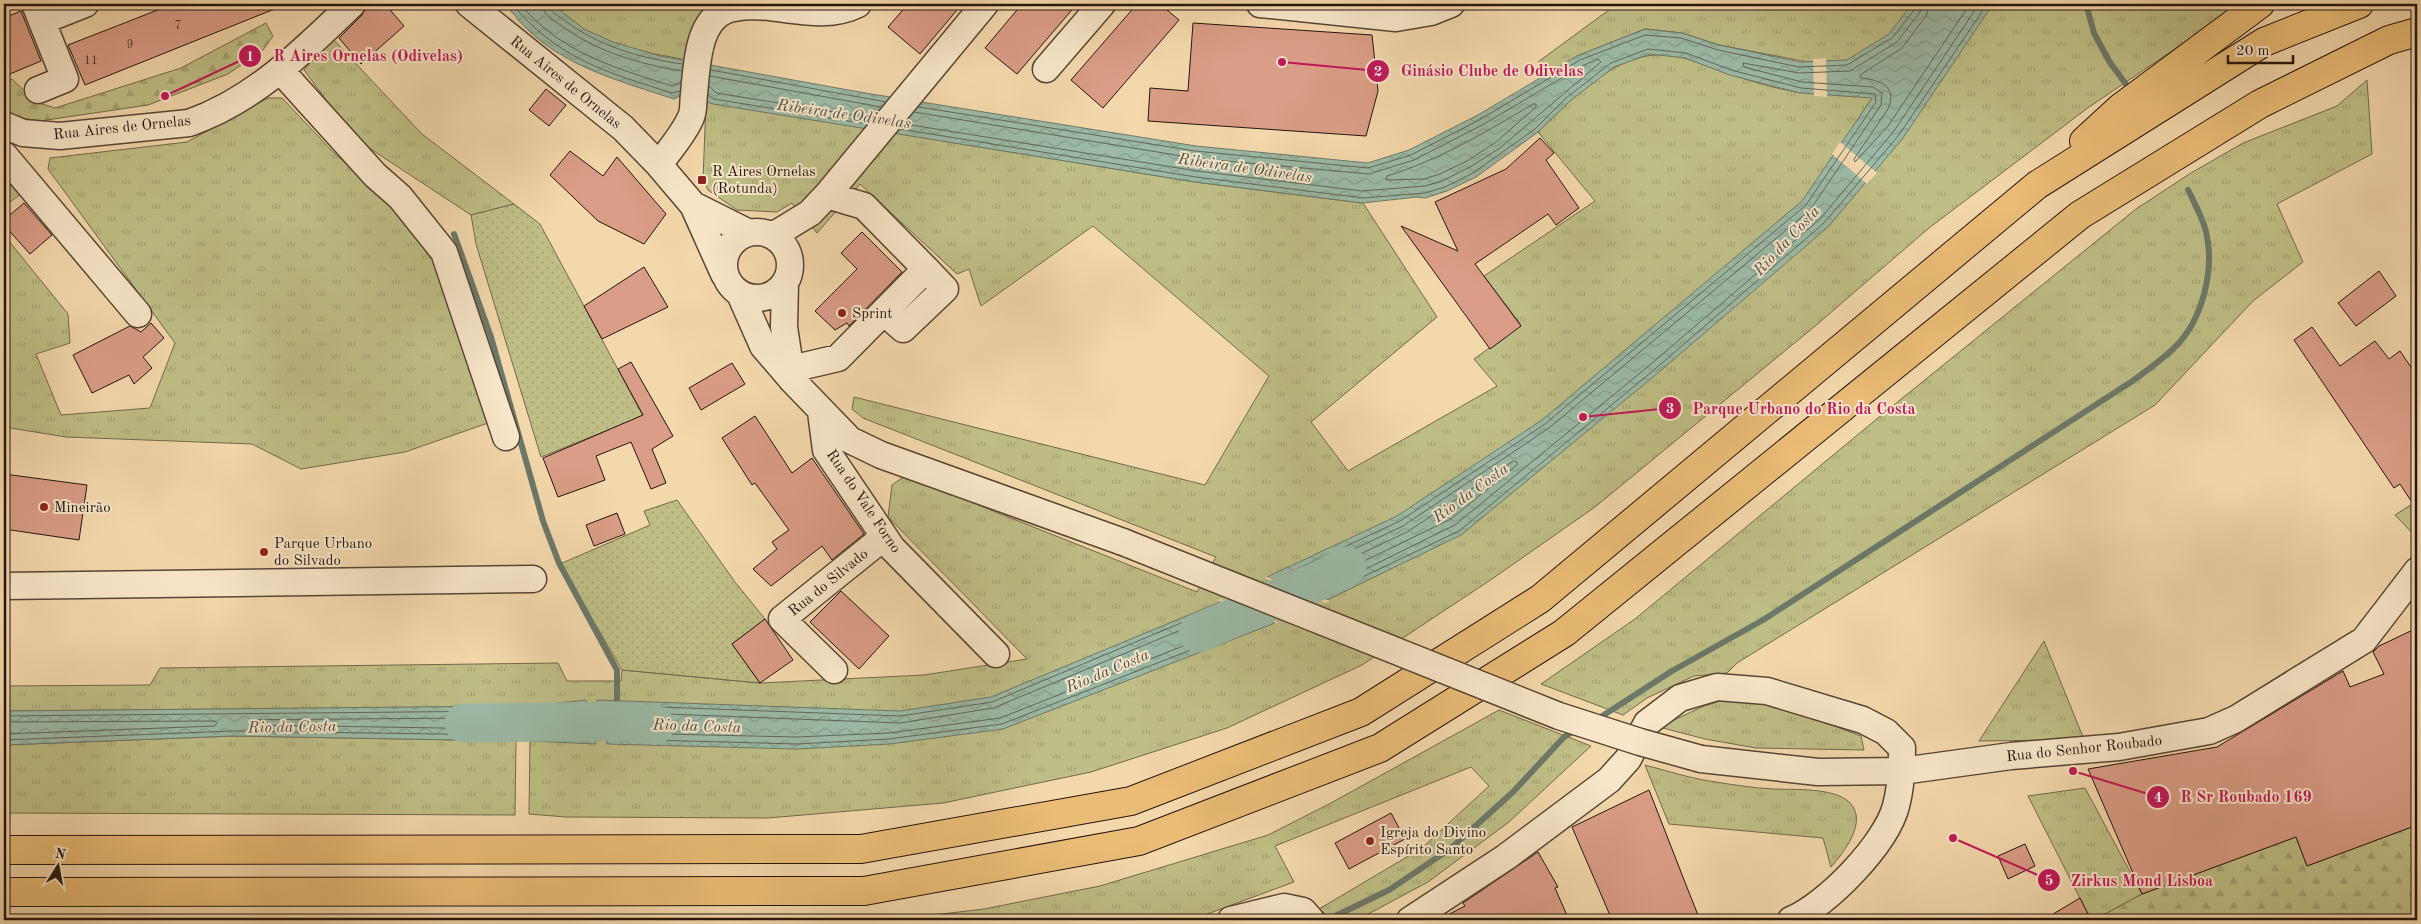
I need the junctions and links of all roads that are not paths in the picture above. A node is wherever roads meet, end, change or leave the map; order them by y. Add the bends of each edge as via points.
1 (86, 4) edge
2 (352, 4) edge
3 (469, 4) edge
4 (858, 4) edge
5 (985, 4) edge
6 (1102, 4) edge
7 (1262, 4) edge
8 (1452, 4) edge
9 (2260, 4) edge
10 (2359, 4) edge
11 (38, 12) edge
12 (2417, 32) edge
13 (1046, 69) dead end
14 (280, 71) junction
15 (38, 90) dead end
16 (6, 133) edge
17 (4, 156) edge
18 (659, 165) junction
19 (2037, 185) junction
20 (818, 204) junction
21 (693, 206) junction
22 (747, 232) junction
23 (774, 236) junction
24 (790, 257) junction
25 (785, 283) junction
26 (732, 284) junction
27 (138, 314) dead end
28 (792, 375) junction
29 (821, 412) junction
30 (506, 437) dead end
31 (884, 537) junction
32 (2417, 571) edge
33 (533, 579) dead end
34 (4, 586) edge
35 (996, 654) dead end
36 (834, 670) dead end
37 (1902, 771) junction
38 (4, 850) edge
39 (4, 892) edge
40 (1307, 916) edge
41 (1231, 920) edge
42 (1410, 920) edge
43 (1791, 920) edge

1 - 11 street
2 - 14 street, Rua Aires de Ornelas
3 - 18 street, Rua Aires de Ornelas via 623,128
4 - 18 street via 831,13 744,6 717,15 702,39 692,116
5 - 20 street
6 - 13 street
7 - 8 street via 1396,18 1431,12
9 - 19 highway via 2120,108
10 - 19 highway via 2264,42
11 - 15 street via 65,79
12 - 39 highway via 2389,40 2260,104 2080,215 1564,632 1380,748 1140,841 864,891
14 - 16 street, Rua Aires de Ornelas via 232,104 189,123 60,136
14 - 30 street via 375,175 400,197 444,252
17 - 27 street
18 - 21 street
19 - 38 highway via 1540,599 1361,712 1131,801 862,849
20 - 23 street
20 - 24 street
20 - 28 street via 864,206 945,289 903,329 884,312 838,358
21 - 22 street
21 - 26 street
22 - 23 street via 760,231
22 - 26 street via 735,239 723,261
23 - 24 street via 784,244
24 - 25 street
25 - 26 street via 764,298 752,298
25 - 28 street via 784,327
26 - 28 street via 763,346
28 - 29 street
29 - 31 street, Rua do Vale Forno via 826,450
29 - 37 street, Rua do Senhor Roubado, bridge via 850,440 881,455 1123,542 1559,716 1701,758 1818,772
31 - 35 street, Rua do Vale Forno
31 - 36 street, Rua do Silvado via 782,619
32 - 37 street, Rua do Senhor Roubado via 2364,640 2236,719 2209,731 2119,747 2003,757
33 - 34 street
37 - 42 street via 1902,748 1886,732 1863,720 1767,691 1717,687 1680,698 1647,723 1628,759 1609,780 1506,857
37 - 43 street via 1896,807 1868,857 1840,886
40 - 41 street via 1284,907

